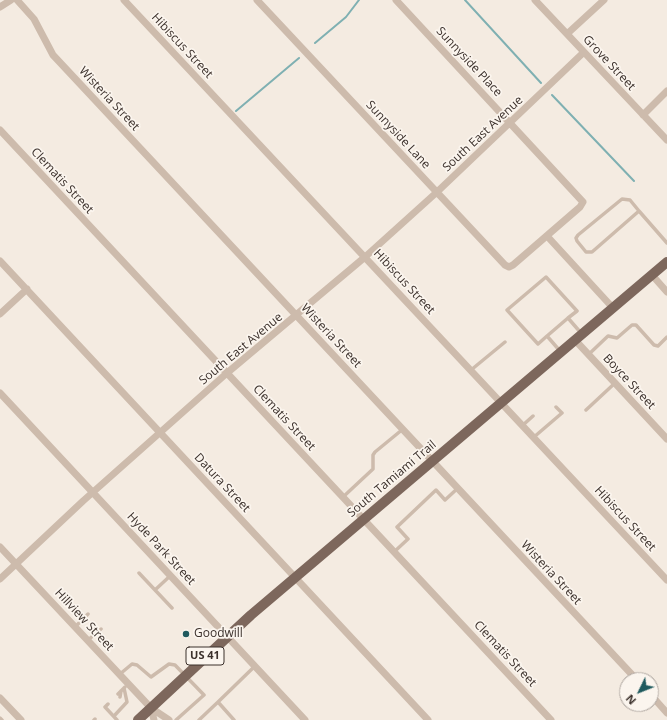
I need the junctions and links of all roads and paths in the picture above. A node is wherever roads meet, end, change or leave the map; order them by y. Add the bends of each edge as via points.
1 (11, 0) edge
2 (17, 0) edge
3 (124, 0) edge
4 (257, 0) edge
5 (396, 0) edge
6 (535, 0) edge
7 (604, 0) edge
8 (0, 7) edge
9 (567, 34) junction
10 (584, 52) junction
11 (667, 91) edge
12 (643, 115) junction
13 (511, 123) junction
14 (0, 130) edge
15 (667, 140) edge
16 (437, 192) junction
17 (639, 211) junction
18 (547, 236) junction
19 (667, 243) edge
20 (365, 257) junction
21 (0, 261) edge
22 (667, 262) edge
23 (652, 275) junction
24 (27, 290) junction
25 (667, 292) edge
26 (613, 308) junction
27 (0, 314) edge
28 (297, 316) junction
29 (568, 318) junction
30 (547, 336) junction
31 (667, 336) edge
32 (578, 337) junction
33 (505, 342) dead end
34 (561, 352) junction
35 (588, 355) junction
36 (471, 370) junction
37 (228, 373) junction
38 (615, 383) junction
39 (0, 393) edge
40 (501, 403) junction
41 (556, 407) dead end
42 (586, 410) dead end
43 (533, 416) dead end
44 (523, 425) junction
45 (403, 429) junction
46 (161, 433) junction
47 (534, 438) junction
48 (667, 439) edge
49 (432, 461) junction
50 (458, 488) junction
51 (93, 492) junction
52 (343, 497) junction
53 (364, 519) junction
54 (0, 546) edge
55 (394, 552) junction
56 (17, 564) junction
57 (139, 573) dead end
58 (170, 575) junction
59 (295, 577) junction
60 (0, 580) edge
61 (667, 580) edge
62 (155, 590) junction
63 (172, 608) dead end
64 (88, 614) dead end
65 (75, 626) junction
66 (101, 628) dead end
67 (227, 636) junction
68 (88, 640) junction
69 (255, 666) junction
70 (630, 672) edge
71 (120, 674) junction
72 (185, 675) junction
73 (125, 688) junction
74 (119, 696) dead end
75 (0, 698) edge
76 (218, 702) junction
77 (108, 704) dead end
78 (659, 704) edge
79 (151, 708) junction
80 (116, 713) junction
81 (667, 713) edge
82 (21, 720) edge
83 (117, 720) edge
84 (138, 720) edge
85 (154, 720) edge
86 (169, 720) edge
87 (176, 720) edge
88 (199, 720) edge
89 (234, 720) edge
90 (305, 720) edge
91 (428, 720) edge
92 (551, 720) edge

1 - 8 street
2 - 28 street, Wisteria Street via 34,19 53,55
3 - 20 street, Hibiscus Street
4 - 16 street, Sunnyside Lane
5 - 13 street, Sunnyside Place
6 - 9 street, Grove Street
7 - 9 street
9 - 10 street, Grove Street
10 - 12 street, Grove Street
10 - 13 street, South East Avenue
11 - 12 street
12 - 15 street, Grove Street
13 - 16 street, South East Avenue
13 - 18 street, Sunnyside Place via 583,202
14 - 37 street, Clematis Street
16 - 18 street, Sunnyside Lane via 509,267
16 - 20 street, South East Avenue
17 - 17 lane via 630,200 622,198 578,235 577,241 586,252 592,252
17 - 19 lane
18 - 26 street
20 - 28 street, South East Avenue
20 - 36 street, Hibiscus Street
21 - 24 street, Datura Street
22 - 23 main road, South Tamiami Trail
23 - 25 street
23 - 26 main road, South Tamiami Trail
24 - 27 street
24 - 46 street, Datura Street
26 - 32 main road, South Tamiami Trail
28 - 37 street, South East Avenue
28 - 45 street, Wisteria Street
29 - 30 lane
29 - 30 lane via 577,311 546,277 507,310 538,344
29 - 32 lane
30 - 34 lane
31 - 35 lane via 658,346 654,345 636,325 632,325 617,338 608,336
32 - 34 main road, South Tamiami Trail
32 - 35 street, Boyce Street
33 - 36 lane
34 - 40 main road, South Tamiami Trail
35 - 38 street, Boyce Street
36 - 40 street, Hibiscus Street
37 - 46 street, South East Avenue
37 - 52 street, Clematis Street
38 - 42 lane
38 - 48 street, Boyce Street
39 - 51 street, Hyde Park Street
40 - 44 street, Hibiscus Street
40 - 49 main road, South Tamiami Trail
41 - 47 lane via 562,413
43 - 44 lane
44 - 47 street, Hibiscus Street
45 - 49 street, Wisteria Street
45 - 52 lane via 375,452 373,469
46 - 51 street, South East Avenue
46 - 59 street, Datura Street
47 - 61 street, Hibiscus Street
49 - 50 street, Wisteria Street
49 - 53 main road, South Tamiami Trail
50 - 55 lane via 445,500 436,490 397,527 408,539
50 - 70 street, Wisteria Street
51 - 56 street, South East Avenue
51 - 58 street, Hyde Park Street
52 - 53 street, Clematis Street
53 - 55 street, Clematis Street
53 - 59 main road, South Tamiami Trail
54 - 56 street, Hillview Street
55 - 92 street, Clematis Street
56 - 60 street, South East Avenue
56 - 65 street, Hillview Street
57 - 62 lane
58 - 62 lane
58 - 67 street, Hyde Park Street
59 - 67 main road, South Tamiami Trail / US 41
59 - 91 street, Datura Street
62 - 63 lane
64 - 65 lane
65 - 68 street, Hillview Street
66 - 68 lane
67 - 69 street, Hyde Park Street
67 - 72 main road, South Tamiami Trail / US 41
68 - 71 street, Hillview Street
69 - 76 lane
69 - 90 street, Hyde Park Street
71 - 72 lane via 134,664 153,677 164,667 172,664
71 - 73 street, Hillview Street
72 - 79 main road, South Tamiami Trail / US 41
72 - 87 lane via 204,695
73 - 74 lane
73 - 79 street, Hillview Street
73 - 80 lane via 127,702
75 - 82 street
76 - 88 lane
76 - 89 lane
77 - 80 lane via 105,707
78 - 81 street
79 - 84 main road, South Tamiami Trail / US 41
79 - 85 street, Hillview Street
79 - 86 street, Hillview Street
80 - 83 lane

